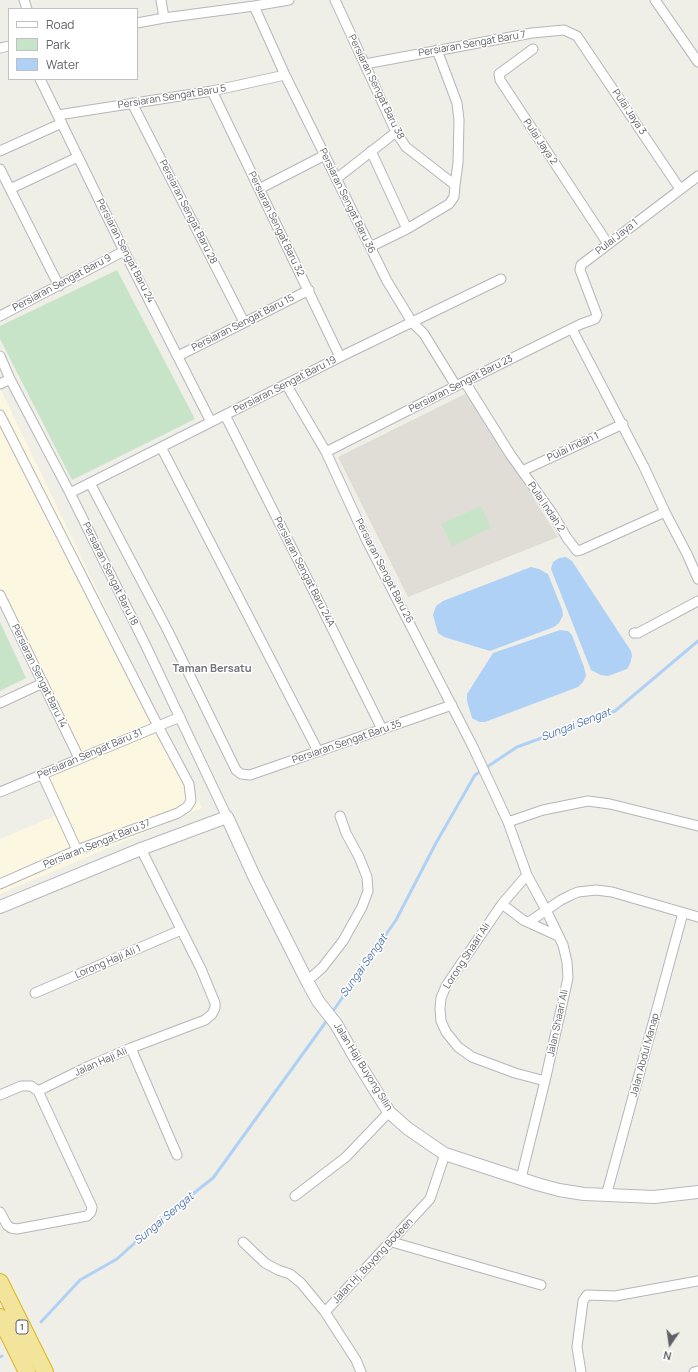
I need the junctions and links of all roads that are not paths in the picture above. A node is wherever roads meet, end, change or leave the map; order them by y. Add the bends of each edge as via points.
1 (161, 0) edge
2 (289, 0) edge
3 (335, 0) edge
4 (655, 0) edge
5 (254, 6) junction
6 (164, 18) junction
7 (138, 23) edge
8 (578, 36) joint
9 (533, 49) dead end
10 (437, 50) junction
11 (698, 62) edge
12 (365, 64) junction
13 (285, 75) junction
14 (40, 80) edge
15 (212, 91) junction
16 (132, 103) junction
17 (60, 119) junction
18 (396, 132) junction
19 (0, 151) edge
20 (371, 151) junction
21 (325, 155) junction
22 (78, 157) junction
23 (0, 169) edge
24 (698, 176) edge
25 (336, 179) junction
26 (455, 186) junction
27 (10, 189) junction
28 (259, 189) junction
29 (680, 189) junction
30 (407, 229) junction
31 (608, 244) junction
32 (370, 247) junction
33 (124, 251) junction
34 (501, 280) dead end
35 (59, 286) junction
36 (308, 290) junction
37 (0, 316) edge
38 (597, 317) joint
39 (244, 322) junction
40 (412, 322) junction
41 (572, 329) junction
42 (0, 356) edge
43 (178, 356) junction
44 (340, 357) junction
45 (10, 379) junction
46 (465, 382) junction
47 (0, 384) edge
48 (286, 384) junction
49 (456, 386) junction
50 (0, 415) edge
51 (225, 415) junction
52 (211, 422) junction
53 (623, 424) junction
54 (161, 447) junction
55 (326, 452) junction
56 (522, 471) junction
57 (90, 483) junction
58 (70, 493) junction
59 (665, 512) junction
60 (698, 579) edge
61 (0, 595) edge
62 (698, 601) edge
63 (634, 633) dead end
64 (43, 683) junction
65 (0, 703) edge
66 (452, 705) junction
67 (180, 717) junction
68 (158, 726) junction
69 (382, 729) junction
70 (318, 751) junction
71 (79, 758) junction
72 (42, 774) junction
73 (0, 792) edge
74 (340, 816) dead end
75 (227, 818) junction
76 (508, 822) junction
77 (698, 826) edge
78 (141, 849) junction
79 (76, 850) junction
80 (527, 875) junction
81 (0, 884) edge
82 (502, 904) junction
83 (0, 907) edge
84 (546, 910) junction
85 (683, 913) junction
86 (698, 917) edge
87 (530, 922) junction
88 (181, 930) junction
89 (558, 936) junction
90 (307, 981) junction
91 (35, 993) dead end
92 (131, 1048) junction
93 (545, 1080) junction
94 (38, 1090) junction
95 (0, 1095) edge
96 (389, 1112) junction
97 (445, 1154) junction
98 (177, 1155) dead end
99 (521, 1178) junction
100 (698, 1192) edge
101 (295, 1196) dead end
102 (606, 1196) junction
103 (0, 1212) edge
104 (243, 1242) dead end
105 (392, 1242) junction
106 (698, 1281) edge
107 (0, 1284) edge
108 (541, 1285) dead end
109 (325, 1312) junction
110 (0, 1317) edge
111 (698, 1371) edge
112 (27, 1372) edge
113 (45, 1372) edge
114 (361, 1372) edge
115 (581, 1372) edge
116 (694, 1372) edge

1 - 6 street
2 - 5 street
3 - 12 street, Persiaran Sengat Baru 38
4 - 11 street
5 - 6 street
5 - 13 street, Persiaran Sengat Baru 36
6 - 7 street
8 - 10 street, Persiaran Sengat Baru 7 via 564,30 532,33
8 - 29 street, Pulai Jaya 3
9 - 31 street, Pulai Jaya 2 via 499,74 500,80
10 - 12 street, Persiaran Sengat Baru 7
10 - 26 street via 457,103 458,163
12 - 18 street, Persiaran Sengat Baru 38
13 - 15 street, Persiaran Sengat Baru 5
13 - 21 street, Persiaran Sengat Baru 36
14 - 17 street, Persiaran Sengat Baru 24
15 - 16 street, Persiaran Sengat Baru 5
15 - 28 street, Persiaran Sengat Baru 32
16 - 17 street, Persiaran Sengat Baru 5
16 - 39 street, Persiaran Sengat Baru 28
17 - 19 street, Persiaran Sengat Baru 5
17 - 22 street, Persiaran Sengat Baru 24
18 - 20 street
18 - 26 street, Persiaran Sengat Baru 38 via 406,147
20 - 25 street
20 - 30 street
21 - 25 street, Persiaran Sengat Baru 36
21 - 28 street
22 - 27 street
22 - 33 street, Persiaran Sengat Baru 24
23 - 27 street
24 - 29 street, Pulai Jaya 1
25 - 32 street, Persiaran Sengat Baru 36
26 - 30 street via 454,197 449,204
27 - 35 street
28 - 36 street, Persiaran Sengat Baru 32
29 - 31 street, Pulai Jaya 1
30 - 32 street
31 - 38 street, Pulai Jaya 1 via 580,268
32 - 40 street, Persiaran Sengat Baru 36
33 - 35 street, Persiaran Sengat Baru 9
33 - 43 street, Persiaran Sengat Baru 24
34 - 40 street, Persiaran Sengat Baru 19
35 - 37 street, Persiaran Sengat Baru 9
36 - 39 street, Persiaran Sengat Baru 15
36 - 44 street, Persiaran Sengat Baru 32
38 - 41 street, Persiaran Sengat Baru 23
39 - 43 street, Persiaran Sengat Baru 15
40 - 44 street, Persiaran Sengat Baru 19
40 - 49 street, Persiaran Sengat Baru 36 via 424,334
41 - 46 street, Persiaran Sengat Baru 23
41 - 53 street
42 - 45 street, Persiaran Sengat Baru 18
43 - 52 street, Persiaran Sengat Baru 24
44 - 48 street, Persiaran Sengat Baru 19
45 - 47 street
45 - 58 street, Persiaran Sengat Baru 18
46 - 49 street, Persiaran Sengat Baru 23
46 - 56 street, Pulai Indah 2
48 - 51 street, Persiaran Sengat Baru 19
48 - 55 street, Persiaran Sengat Baru 26
49 - 55 street, Persiaran Sengat Baru 23
50 - 68 street
51 - 52 street, Persiaran Sengat Baru 19
51 - 69 street, Persiaran Sengat Baru 24A
52 - 54 street, Persiaran Sengat Baru 19
53 - 56 street, Pulai Indah 1
53 - 59 street
54 - 57 street, Persiaran Sengat Baru 19
54 - 70 street
55 - 66 street, Persiaran Sengat Baru 26 via 368,541
56 - 59 street, Pulai Indah 2 via 577,550
57 - 58 street, Persiaran Sengat Baru 19
57 - 70 street, Persiaran Sengat Baru 35 via 168,631 236,770 241,774 250,775
58 - 67 street, Persiaran Sengat Baru 18
59 - 60 street
61 - 64 street, Persiaran Sengat Baru 14
62 - 63 street
64 - 65 street
64 - 71 street, Persiaran Sengat Baru 14
66 - 69 street, Persiaran Sengat Baru 35
66 - 76 street, Persiaran Sengat Baru 26
67 - 68 street, Persiaran Sengat Baru 31
67 - 75 street, Persiaran Sengat Baru 18
68 - 71 street, Persiaran Sengat Baru 31
68 - 79 street, Persiaran Sengat Baru 37 via 189,784 191,801 178,813
69 - 70 street, Persiaran Sengat Baru 35
71 - 72 street, Persiaran Sengat Baru 31
72 - 73 street, Persiaran Sengat Baru 31
72 - 79 street
74 - 90 street via 367,877 368,891 362,908 343,941 322,968
75 - 78 street
75 - 90 street, Jalan Haji Buyong Silin
76 - 77 street via 543,810 588,802 610,804
76 - 80 street, Jalan Shaari Ali
78 - 83 street
78 - 88 street, Jalan Haji Ali
79 - 81 street, Persiaran Sengat Baru 37
80 - 82 street, Lorong Shaari Ali
80 - 84 street, Jalan Shaari Ali
82 - 87 street
82 - 93 street, Lorong Shaari Ali via 446,986 441,998 441,1021 458,1047 472,1057 514,1073
84 - 85 street via 570,895 596,890 612,892
84 - 87 street
84 - 89 street, Jalan Shaari Ali
85 - 86 street
85 - 102 street, Jalan Abdul Manap
87 - 89 street
88 - 91 street, Lorong Haji Ali 1
88 - 92 street, Jalan Haji Ali via 216,1002 215,1008 205,1020
89 - 93 street, Jalan Shaari Ali via 566,954 568,978
90 - 96 street, Jalan Haji Buyong Silin
92 - 94 street, Jalan Haji Ali
92 - 98 street
93 - 99 street, Jalan Shaari Ali
94 - 95 street via 31,1086 21,1086
94 - 103 street via 92,1207 91,1212 87,1216 17,1229 7,1224
96 - 97 street, Jalan Haji Buyong Silin
96 - 101 street via 346,1156
97 - 99 street, Jalan Haji Buyong Silin
97 - 105 street, Jalan Hj. Buyong Bodeen via 430,1199
99 - 102 street, Jalan Haji Buyong Silin via 559,1190
100 - 102 street, Jalan Haji Buyong Silin via 654,1197
104 - 109 street, Jalan Hj. Buyong Bodeen via 265,1262 290,1274 301,1283
105 - 108 street
105 - 109 street, Jalan Hj. Buyong Bodeen
106 - 115 street via 615,1296 587,1295 583,1301 577,1347
107 - 113 highway, 1
109 - 114 street
110 - 112 highway, 1
111 - 116 street

